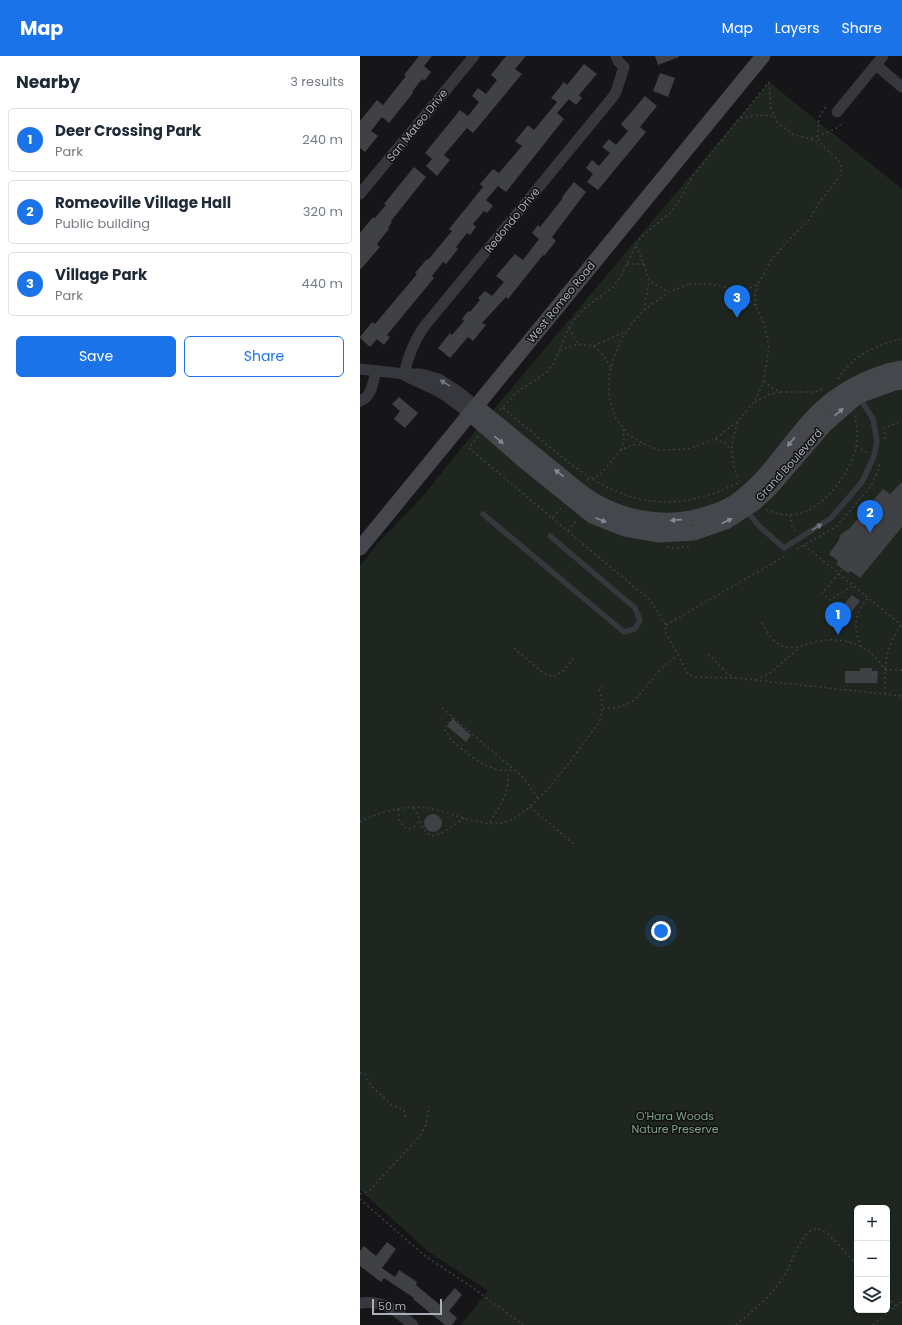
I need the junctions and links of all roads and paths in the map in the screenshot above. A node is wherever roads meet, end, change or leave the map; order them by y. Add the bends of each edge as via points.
1 (474, 56) edge
2 (616, 56) edge
3 (763, 56) edge
4 (883, 56) edge
5 (876, 65) junction
6 (902, 87) edge
7 (826, 107) dead end
8 (837, 112) dead end
9 (774, 116) junction
10 (740, 118) junction
11 (844, 122) dead end
12 (818, 136) junction
13 (810, 139) junction
14 (821, 144) junction
15 (360, 194) edge
16 (636, 245) junction
17 (627, 264) junction
18 (644, 264) junction
19 (649, 281) junction
20 (758, 284) junction
21 (734, 289) junction
22 (669, 292) junction
23 (756, 306) junction
24 (644, 310) junction
25 (569, 328) junction
26 (627, 330) junction
27 (902, 339) edge
28 (578, 344) junction
29 (594, 346) junction
30 (560, 350) junction
31 (611, 368) junction
32 (902, 368) edge
33 (360, 369) edge
34 (376, 371) junction
35 (404, 374) junction
36 (763, 380) junction
37 (902, 382) edge
38 (825, 389) dead end
39 (781, 392) junction
40 (850, 395) junction
41 (360, 401) edge
42 (754, 402) junction
43 (473, 410) junction
44 (493, 418) junction
45 (738, 421) junction
46 (902, 421) edge
47 (623, 428) junction
48 (715, 439) junction
49 (885, 443) dead end
50 (644, 444) junction
51 (620, 450) junction
52 (731, 450) junction
53 (591, 479) junction
54 (574, 493) junction
55 (754, 507) junction
56 (483, 514) dead end
57 (552, 518) junction
58 (550, 536) dead end
59 (360, 548) edge
60 (794, 551) dead end
61 (789, 554) dead end
62 (842, 570) dead end
63 (839, 573) junction
64 (854, 586) junction
65 (868, 598) junction
66 (762, 623) dead end
67 (902, 625) edge
68 (666, 626) junction
69 (800, 646) junction
70 (861, 647) junction
71 (514, 648) dead end
72 (708, 654) dead end
73 (678, 655) junction
74 (574, 658) dead end
75 (885, 670) junction
76 (902, 670) edge
77 (736, 678) junction
78 (754, 680) junction
79 (604, 684) dead end
80 (885, 694) junction
81 (902, 696) edge
82 (442, 708) dead end
83 (602, 708) junction
84 (453, 718) junction
85 (514, 770) junction
86 (508, 771) junction
87 (538, 799) junction
88 (413, 807) junction
89 (530, 807) junction
90 (398, 809) junction
91 (464, 818) junction
92 (419, 820) junction
93 (360, 822) edge
94 (490, 822) junction
95 (576, 846) dead end
96 (360, 1073) edge
97 (429, 1106) dead end
98 (404, 1119) dead end
99 (360, 1194) edge
100 (360, 1199) edge
101 (854, 1263) edge
102 (890, 1300) edge
103 (902, 1302) edge
104 (360, 1303) edge
105 (896, 1306) junction
106 (413, 1325) edge
107 (523, 1325) edge
108 (736, 1325) edge
109 (873, 1325) edge

1 - 15 street, San Mateo Drive
2 - 35 street, Redondo Drive via 624,67 616,92 423,328 410,352
3 - 43 main road, West Romeo Road
4 - 5 street
5 - 6 street
5 - 8 street
7 - 12 path via 820,115
9 - 10 path
9 - 10 path via 769,82
9 - 13 path via 778,123 794,135
10 - 16 path via 692,177 674,208 641,237
11 - 12 path via 835,130
12 - 13 path
12 - 14 path
13 - 14 path
14 - 20 path via 839,161 842,168 840,176 809,220 770,262
16 - 17 path
16 - 18 path
17 - 18 path
17 - 25 path via 612,288 586,307
18 - 19 path
19 - 22 path
19 - 24 path
20 - 21 path via 747,289
20 - 23 path via 755,294
21 - 22 path via 710,284 689,284
21 - 23 path
22 - 24 path
23 - 36 path via 764,324 769,346
24 - 26 path
25 - 28 path
25 - 30 path
26 - 29 path
26 - 31 path
27 - 40 path via 882,344 858,357 841,375 835,384
28 - 29 path
28 - 30 path
29 - 31 path
30 - 44 path via 546,373 516,392
31 - 47 path via 609,397 616,419
32 - 40 main road, Grand Boulevard via 866,379
33 - 34 street
34 - 35 street
34 - 41 street via 370,393
35 - 43 street via 421,374 439,379 459,392
36 - 39 path
36 - 42 path
37 - 40 main road, Grand Boulevard
38 - 39 path via 814,392
39 - 42 path
40 - 55 main road, Grand Boulevard
40 - 55 path via 858,433 857,446 841,480 823,501 800,513 790,515
55 -> 40 lane via 759,526 784,548 831,518 862,482 874,456 877,441 873,419
42 - 45 path
43 - 44 main road, Grand Boulevard
43 - 59 main road, West Romeo Road
44 - 53 path
44 - 54 main road, Grand Boulevard
44 - 57 path via 469,448
45 - 48 path
45 - 52 path
46 - 49 path via 884,428
47 - 50 path via 628,435
47 - 51 path via 624,442
48 - 50 path via 688,449 659,450
48 - 52 path via 725,443
50 - 51 path
51 - 53 path via 600,475
52 - 53 path via 740,482 696,499 679,502 645,500 611,490
53 - 54 path via 582,482
54 - 55 main road, Grand Boulevard via 592,516 625,530 659,535 694,533 726,522
54 - 57 path
56 - 58 lane via 624,632 635,629 640,620 635,608
57 - 68 path via 650,600
60 - 63 path via 805,545
61 - 68 path
62 - 63 path
63 - 64 path
63 - 64 path via 822,593 830,600
64 - 65 path
65 - 67 path
65 - 70 path via 859,611 855,626
66 - 69 path via 769,635 781,646
67 - 75 path via 888,650
68 - 73 path via 665,631
69 - 70 path via 828,639 842,640
69 - 78 path via 770,673
70 - 75 path via 873,655
71 - 74 path via 544,673 554,677
72 - 77 path via 727,673
73 - 77 path via 688,674 695,677
73 - 83 path via 632,702 613,708
75 - 76 path
75 - 80 path
77 - 78 path
78 - 80 path
79 - 83 path via 599,689
80 - 81 path
82 - 84 path
83 - 87 path via 599,723
84 - 85 path
84 - 86 path via 444,729 451,740 471,757 487,766
85 - 86 path
85 - 87 path via 525,779
86 - 94 path via 507,792
87 - 89 path
88 - 90 path
88 - 91 path via 428,808
88 - 92 path
89 - 94 path via 507,821
89 - 95 path
90 - 92 path via 404,827 411,829
90 - 93 path via 375,814
91 - 92 path via 436,836 424,830
91 - 94 path
96 - 98 path via 365,1074 371,1086 392,1105 404,1110
97 - 99 path via 426,1125 419,1137 369,1191
100 - 107 path via 425,1256
101 - 108 path via 826,1233 817,1229 810,1231 803,1237 784,1276 762,1302
102 - 105 path
103 - 105 path
104 - 106 street via 375,1302 389,1306
105 - 109 path

